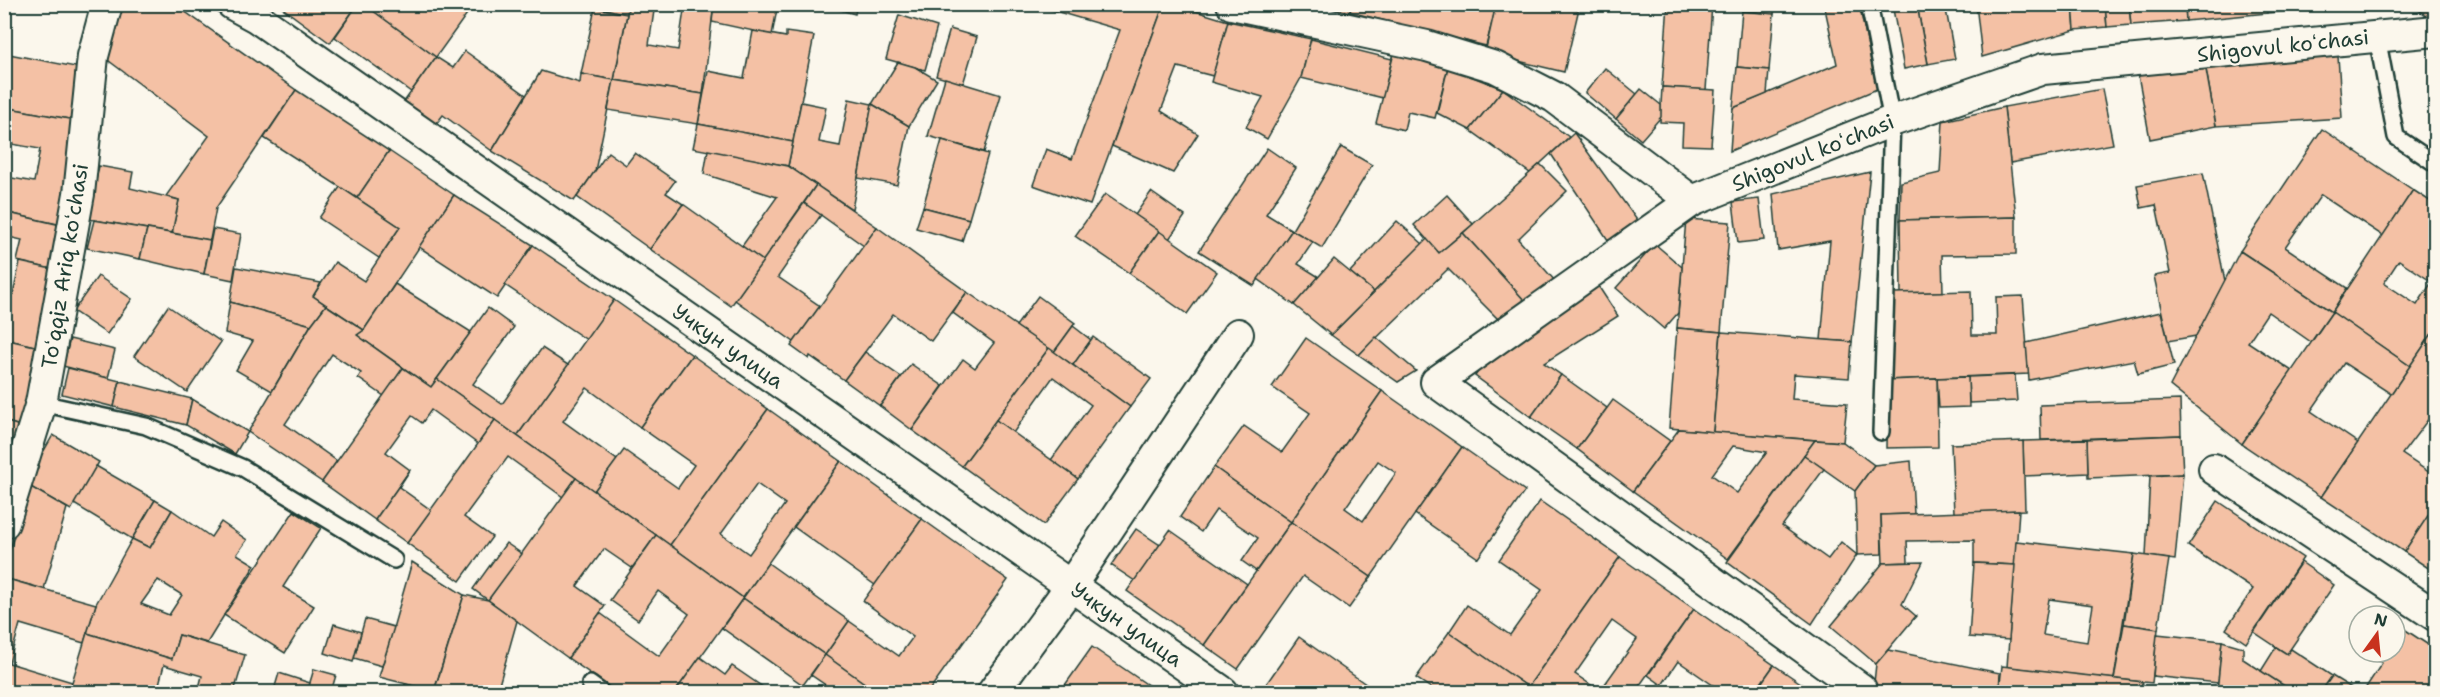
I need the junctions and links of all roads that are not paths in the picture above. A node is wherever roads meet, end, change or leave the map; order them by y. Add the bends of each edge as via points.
1 (107, 4) edge
2 (232, 4) edge
3 (1232, 4) edge
4 (1869, 4) edge
5 (2436, 31) edge
6 (2377, 37) junction
7 (1892, 121) junction
8 (2436, 164) edge
9 (1692, 201) junction
10 (1238, 334) dead end
11 (42, 404) junction
12 (1881, 432) dead end
13 (2214, 469) dead end
14 (4, 523) edge
15 (394, 560) dead end
16 (1070, 587) junction
17 (2436, 616) edge
18 (1861, 689) dead end
19 (993, 693) edge
20 (1223, 693) edge

1 - 11 street, Toʻqqiz Ariq koʻchasi via 93,56 79,194
2 - 16 street, Учкун улица
3 - 9 street via 1426,46 1495,68 1554,97
4 - 7 lane
5 - 6 street, Shigovul koʻchasi
6 - 7 street, Shigovul koʻchasi via 2043,69
6 - 8 lane via 2396,137
7 - 9 street, Shigovul koʻchasi
7 - 12 lane
9 - 18 street, Shigovul koʻchasi via 1436,382
10 - 16 street
11 - 14 street, Toʻqqiz Ariq koʻchasi
11 - 15 lane via 146,426 243,468
13 - 17 street
16 - 19 street
16 - 20 street, Учкун улица

